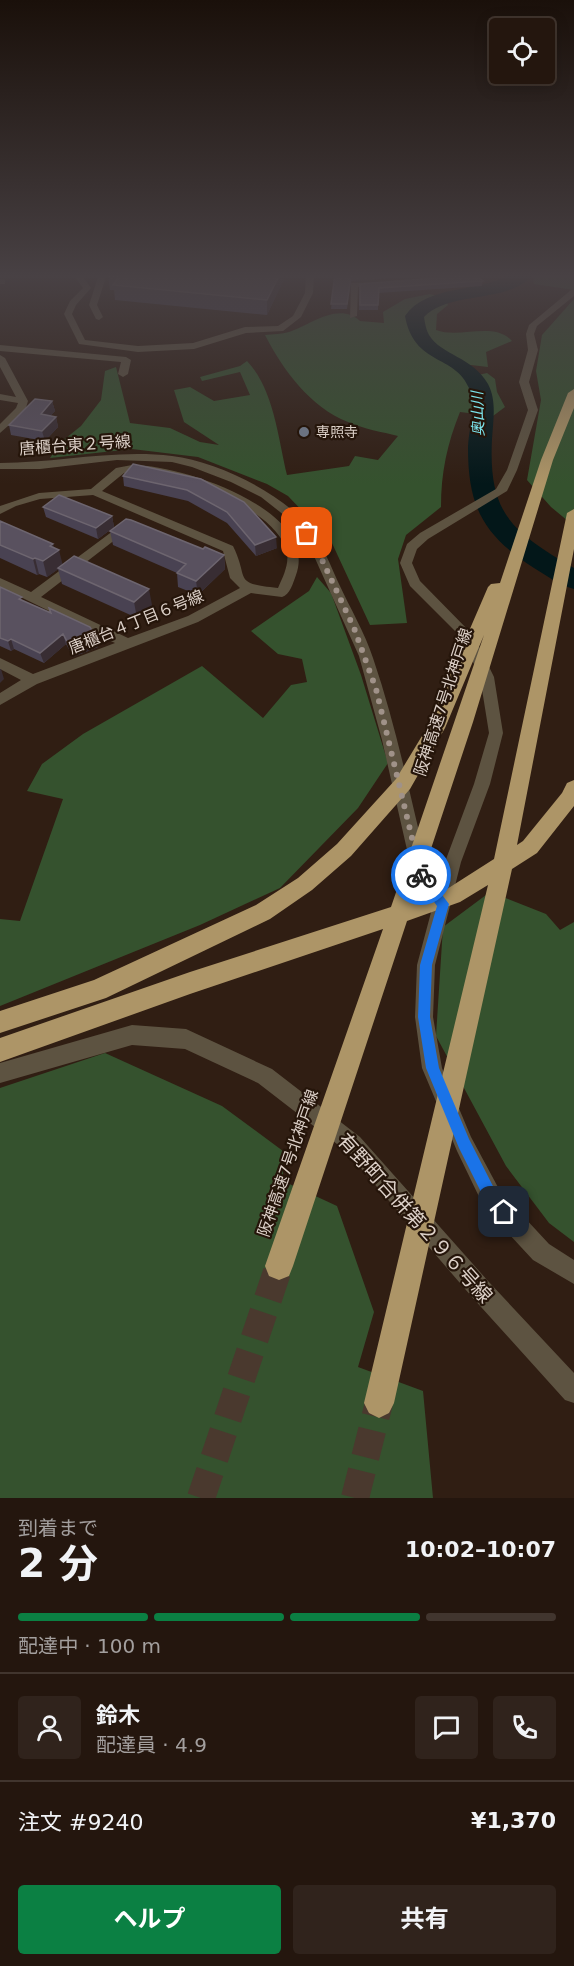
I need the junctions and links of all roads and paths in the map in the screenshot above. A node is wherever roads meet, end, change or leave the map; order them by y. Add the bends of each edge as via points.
1 (97, 344) edge
2 (207, 344) edge
3 (532, 344) edge
4 (0, 348) edge
5 (0, 358) edge
6 (123, 374) dead end
7 (574, 393) edge
8 (0, 397) edge
9 (23, 401) junction
10 (0, 430) edge
11 (0, 465) edge
12 (537, 491) junction
13 (94, 492) junction
14 (0, 511) edge
15 (144, 513) junction
16 (574, 513) edge
17 (0, 582) edge
18 (249, 589) junction
19 (32, 597) junction
20 (128, 644) junction
21 (0, 663) edge
22 (32, 680) junction
23 (0, 700) edge
24 (574, 788) edge
25 (443, 904) junction
26 (0, 1022) edge
27 (0, 1050) edge
28 (0, 1074) edge
29 (279, 1266) tunnel mouth
30 (574, 1273) edge
31 (574, 1391) edge
32 (380, 1403) tunnel mouth

1 - 2 street via 138,349
3 - 25 street via 524,382 532,410 501,491 439,526 411,548 406,563 414,583 467,636 487,677 496,733
4 - 6 street via 126,360
5 - 9 street
7 - 12 highway, 阪神高速7号北神戸線
8 - 9 street
9 - 10 street via 21,409
11 - 25 street, 唐櫃台東２号線 via 40,466 117,457 172,459 236,480 265,495 298,521 315,545 366,656 421,876
12 - 26 highway via 436,728 403,784 345,850 263,912 98,990
12 - 29 highway, 阪神高速7号北神戸線 via 464,722
13 - 14 street via 39,496
13 - 15 street
13 - 18 street via 123,469 145,468 173,473 230,494 282,531 292,550 292,571 282,593
15 - 18 street via 229,549 236,578
15 - 19 street
16 - 32 highway via 503,864
17 - 19 street
18 - 20 street, 唐櫃台４丁目６号線 via 193,619
19 - 20 street
20 - 22 street, 唐櫃台４丁目６号線
21 - 22 street
22 - 23 street, 唐櫃台４丁目６号線
24 - 27 highway via 530,846 453,896
25 - 30 street via 426,965 424,1017 432,1068 492,1199 541,1252
28 - 31 street, 有野町合併第２９６号線 via 132,1035 186,1039 265,1076 353,1144

